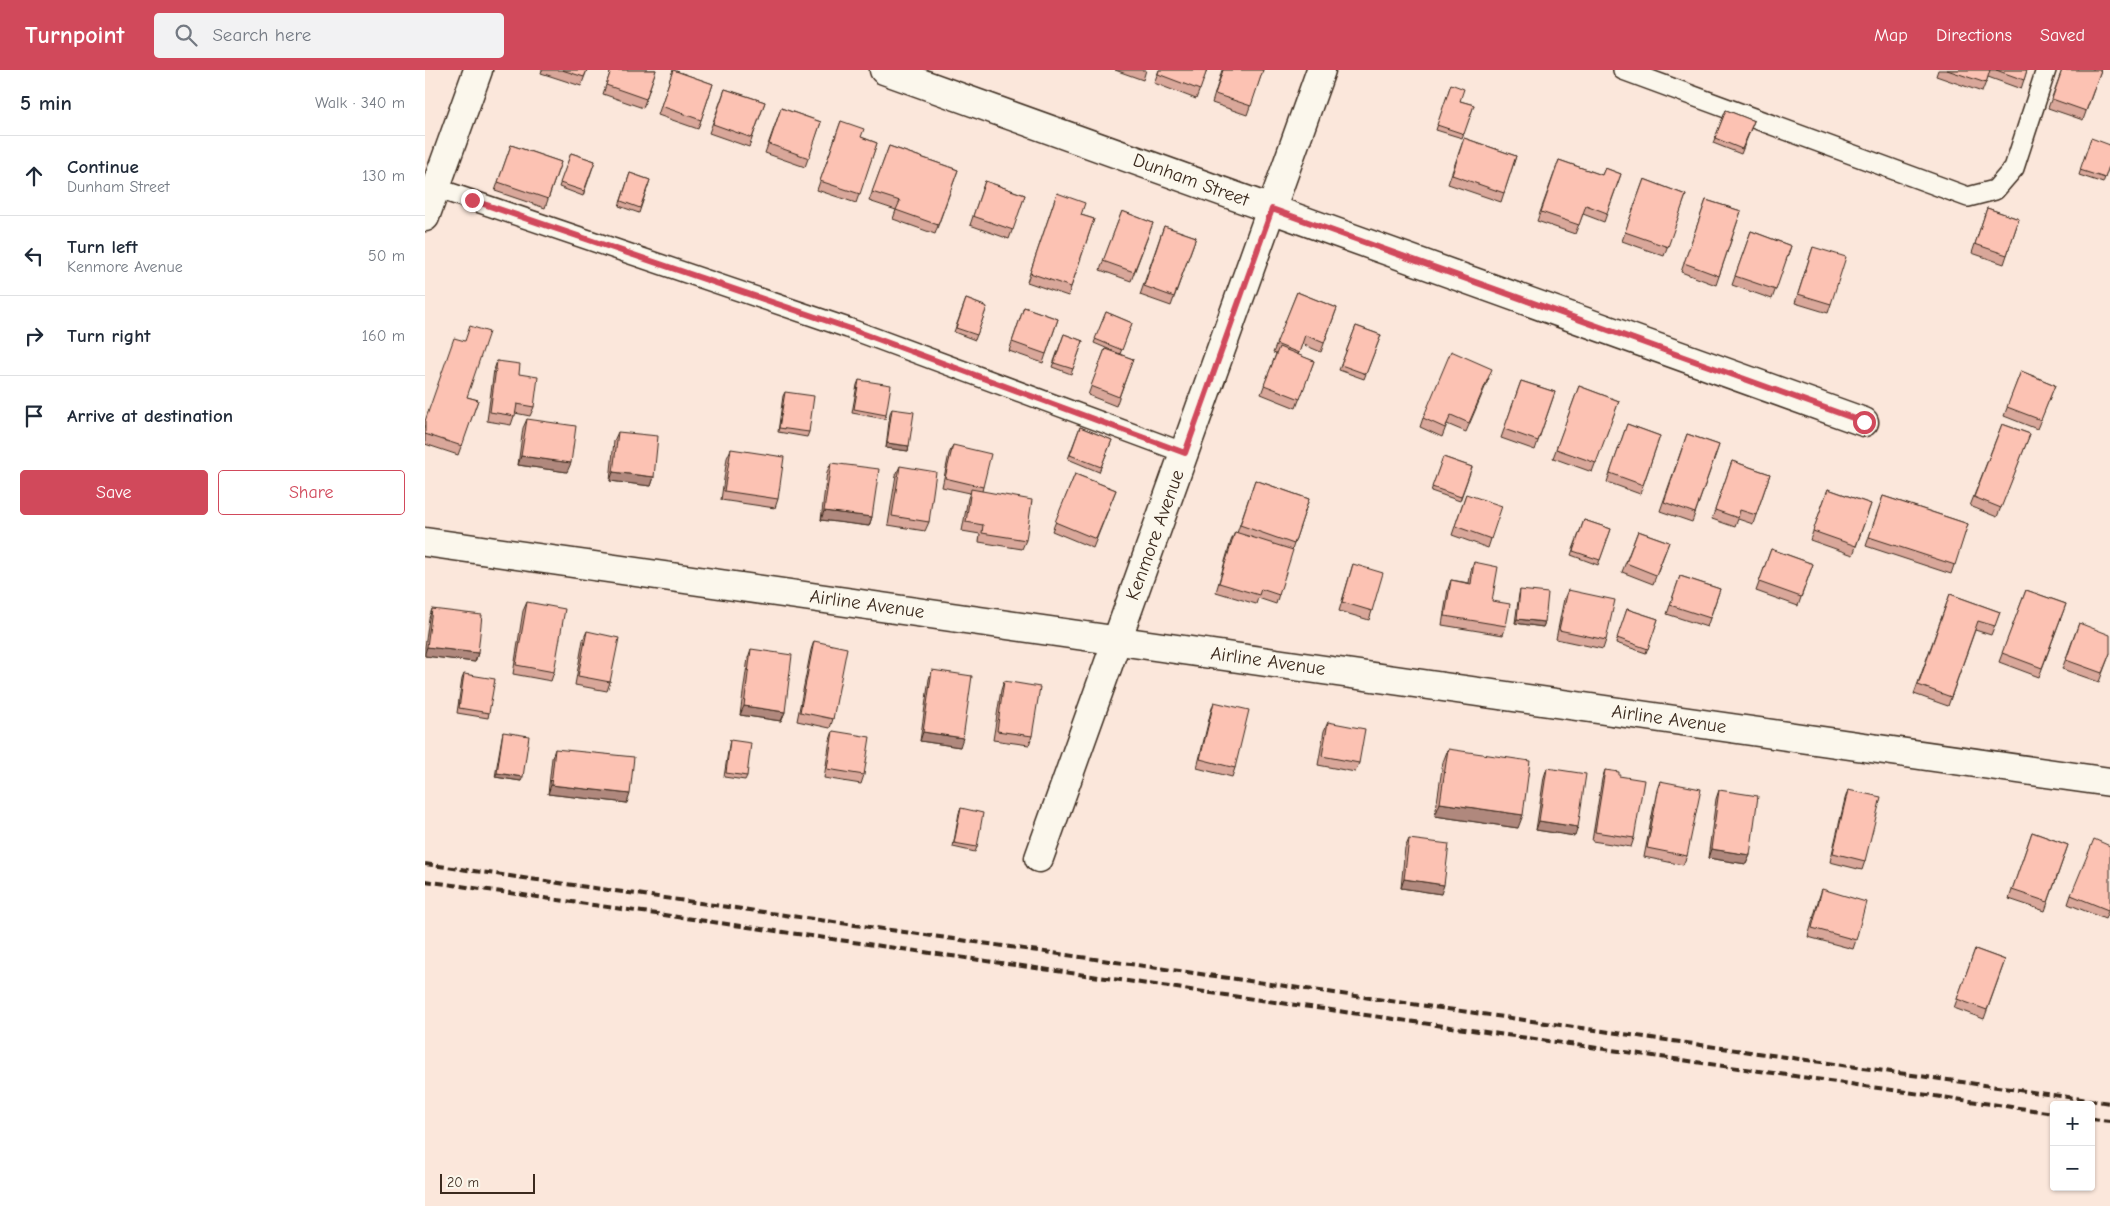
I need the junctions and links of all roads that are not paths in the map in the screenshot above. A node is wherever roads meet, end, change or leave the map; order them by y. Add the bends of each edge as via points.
1 (478, 70) edge
2 (884, 70) edge
3 (1321, 70) edge
4 (1623, 70) edge
5 (2047, 70) edge
6 (436, 188) junction
7 (1272, 209) junction
8 (425, 217) edge
9 (1864, 422) dead end
10 (1185, 453) junction
11 (425, 542) edge
12 (1118, 640) junction
13 (2110, 782) edge
14 (1039, 858) dead end

1 - 6 street
2 - 7 street, Dunham Street
3 - 7 street, Kenmore Avenue
4 - 5 lane via 1968,197 1995,190 2014,168
6 - 8 street
6 - 10 lane via 848,328
7 - 9 street, Dunham Street
7 - 10 street, Kenmore Avenue
10 - 12 street, Kenmore Avenue
11 - 12 street, Airline Avenue
12 - 13 street, Airline Avenue
12 - 14 street, Kenmore Avenue

